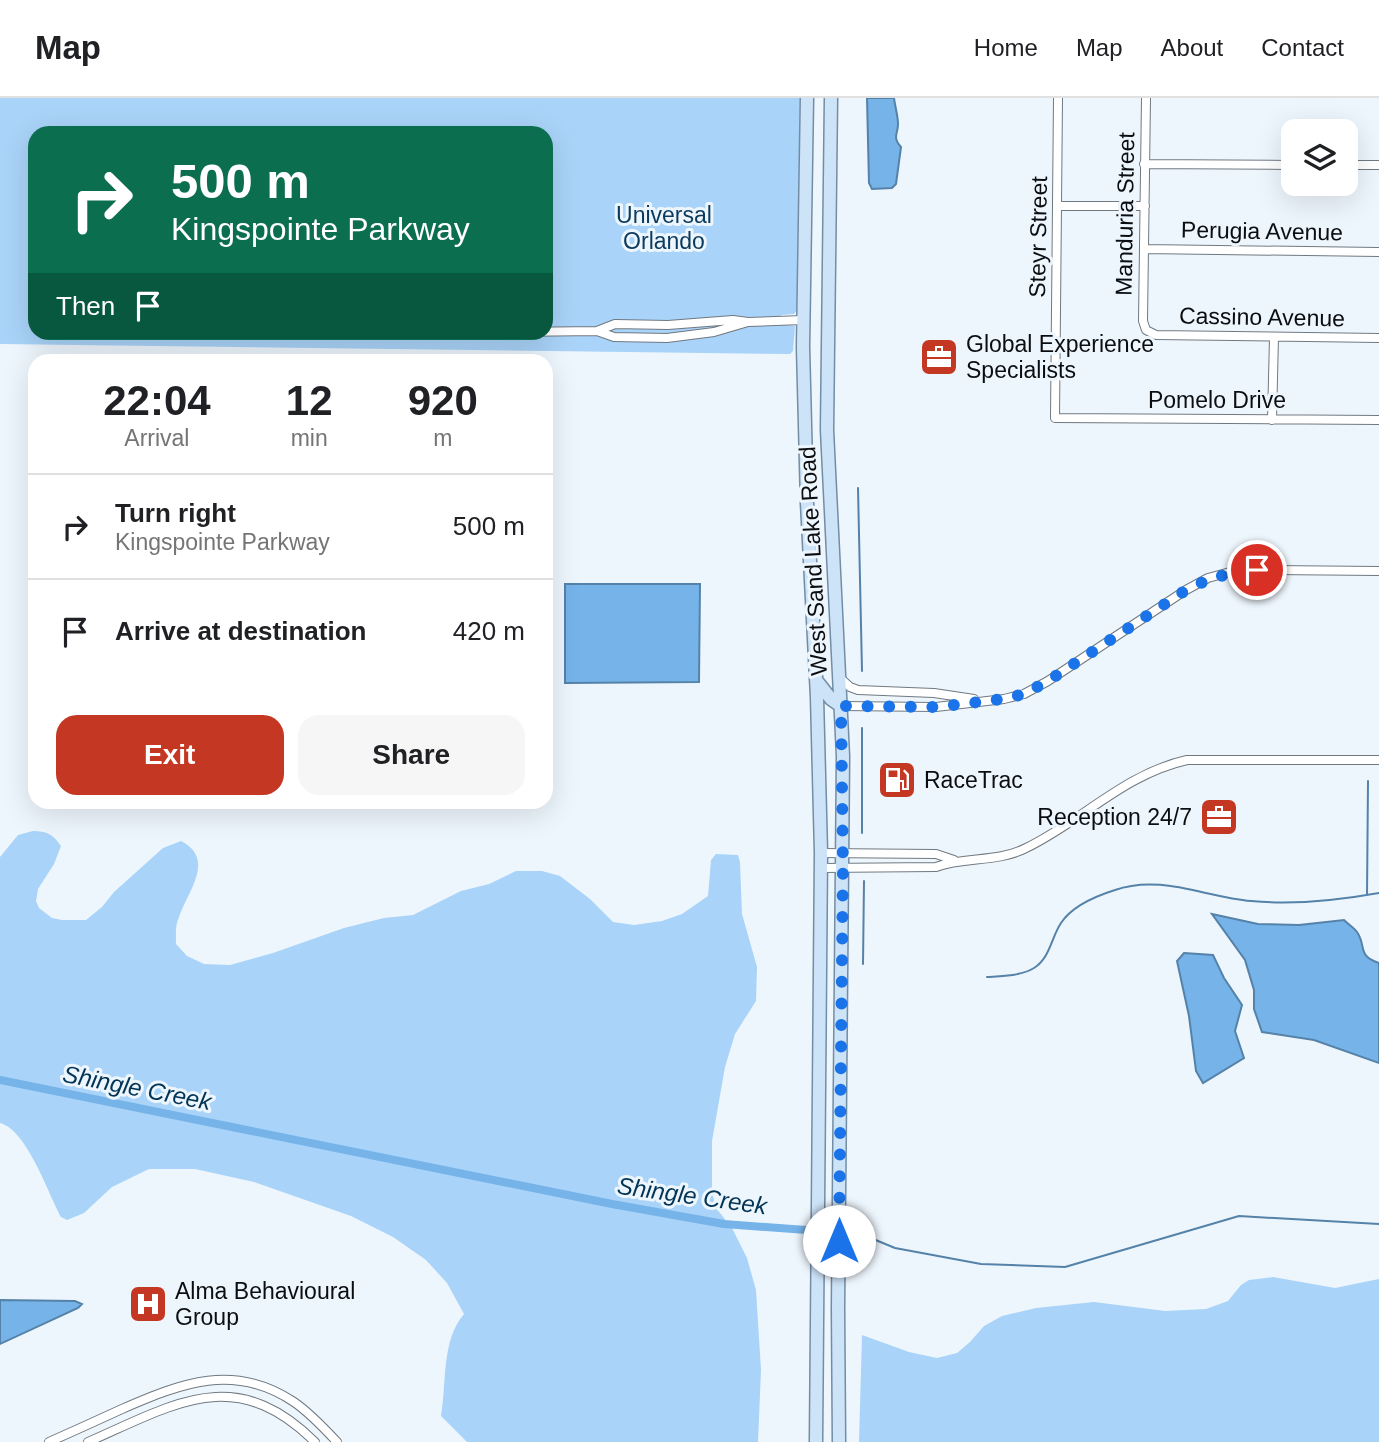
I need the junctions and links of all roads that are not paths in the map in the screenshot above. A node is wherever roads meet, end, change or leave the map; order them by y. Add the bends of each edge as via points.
1 (807, 98) edge
2 (831, 98) edge
3 (1058, 98) edge
4 (1146, 98) edge
5 (1144, 164) junction
6 (1281, 165) edge
7 (1358, 165) edge
8 (1379, 166) edge
9 (1057, 206) junction
10 (1144, 206) junction
11 (1144, 249) junction
12 (1379, 251) edge
13 (803, 320) junction
14 (748, 322) junction
15 (1146, 330) joint
16 (597, 331) junction
17 (553, 332) edge
18 (1273, 337) junction
19 (1379, 338) edge
20 (1055, 418) joint
21 (1272, 420) junction
22 (1379, 420) edge
23 (1379, 571) edge
24 (840, 678) junction
25 (816, 680) junction
26 (981, 700) junction
27 (841, 706) junction
28 (1379, 760) edge
29 (821, 853) junction
30 (842, 853) junction
31 (906, 854) junction
32 (954, 860) junction
33 (843, 867) junction
34 (821, 868) junction
35 (906, 868) junction
36 (49, 1442) edge
37 (88, 1442) edge
38 (315, 1442) edge
39 (337, 1442) edge
40 (816, 1442) edge
41 (839, 1442) edge

1 - 13 main road, West Sand Lake Road
2 - 24 main road, West Sand Lake Road via 827,430
3 - 9 street, Steyr Street
4 - 5 street, Manduria Street
5 - 6 street
5 - 10 street, Manduria Street
7 - 8 street
9 - 10 street
9 - 20 street, Steyr Street
10 - 11 street, Manduria Street
11 - 12 street, Perugia Avenue
11 - 15 street, Manduria Street
13 - 14 street
13 - 25 main road, West Sand Lake Road
14 - 16 street via 615,324
14 - 16 street via 693,336 614,337
15 - 18 street, Cassino Avenue via 1156,335
16 - 17 street
18 - 19 street, Cassino Avenue
18 - 21 street
20 - 21 street, Pomelo Drive
21 - 22 street, Pomelo Drive
23 - 26 street via 1255,570 1208,578 1024,694
24 - 26 street via 858,690
24 - 27 main road, West Sand Lake Road
25 - 27 main road
25 - 29 main road, West Sand Lake Road
26 - 27 street via 936,707
27 - 30 main road, West Sand Lake Road
28 - 32 street via 1209,759 1164,765 1140,775 1023,850 1002,857
29 - 30 street
29 - 34 main road, West Sand Lake Road
30 - 31 street
30 - 33 main road, West Sand Lake Road
31 - 32 street via 936,854
31 - 35 street
32 - 35 street via 936,867
33 - 34 street
33 - 35 street
33 - 41 main road, West Sand Lake Road
34 - 40 main road, West Sand Lake Road
36 - 39 street via 178,1386 212,1379 271,1390 304,1410
37 - 38 street via 182,1401 224,1396 243,1398 285,1415

